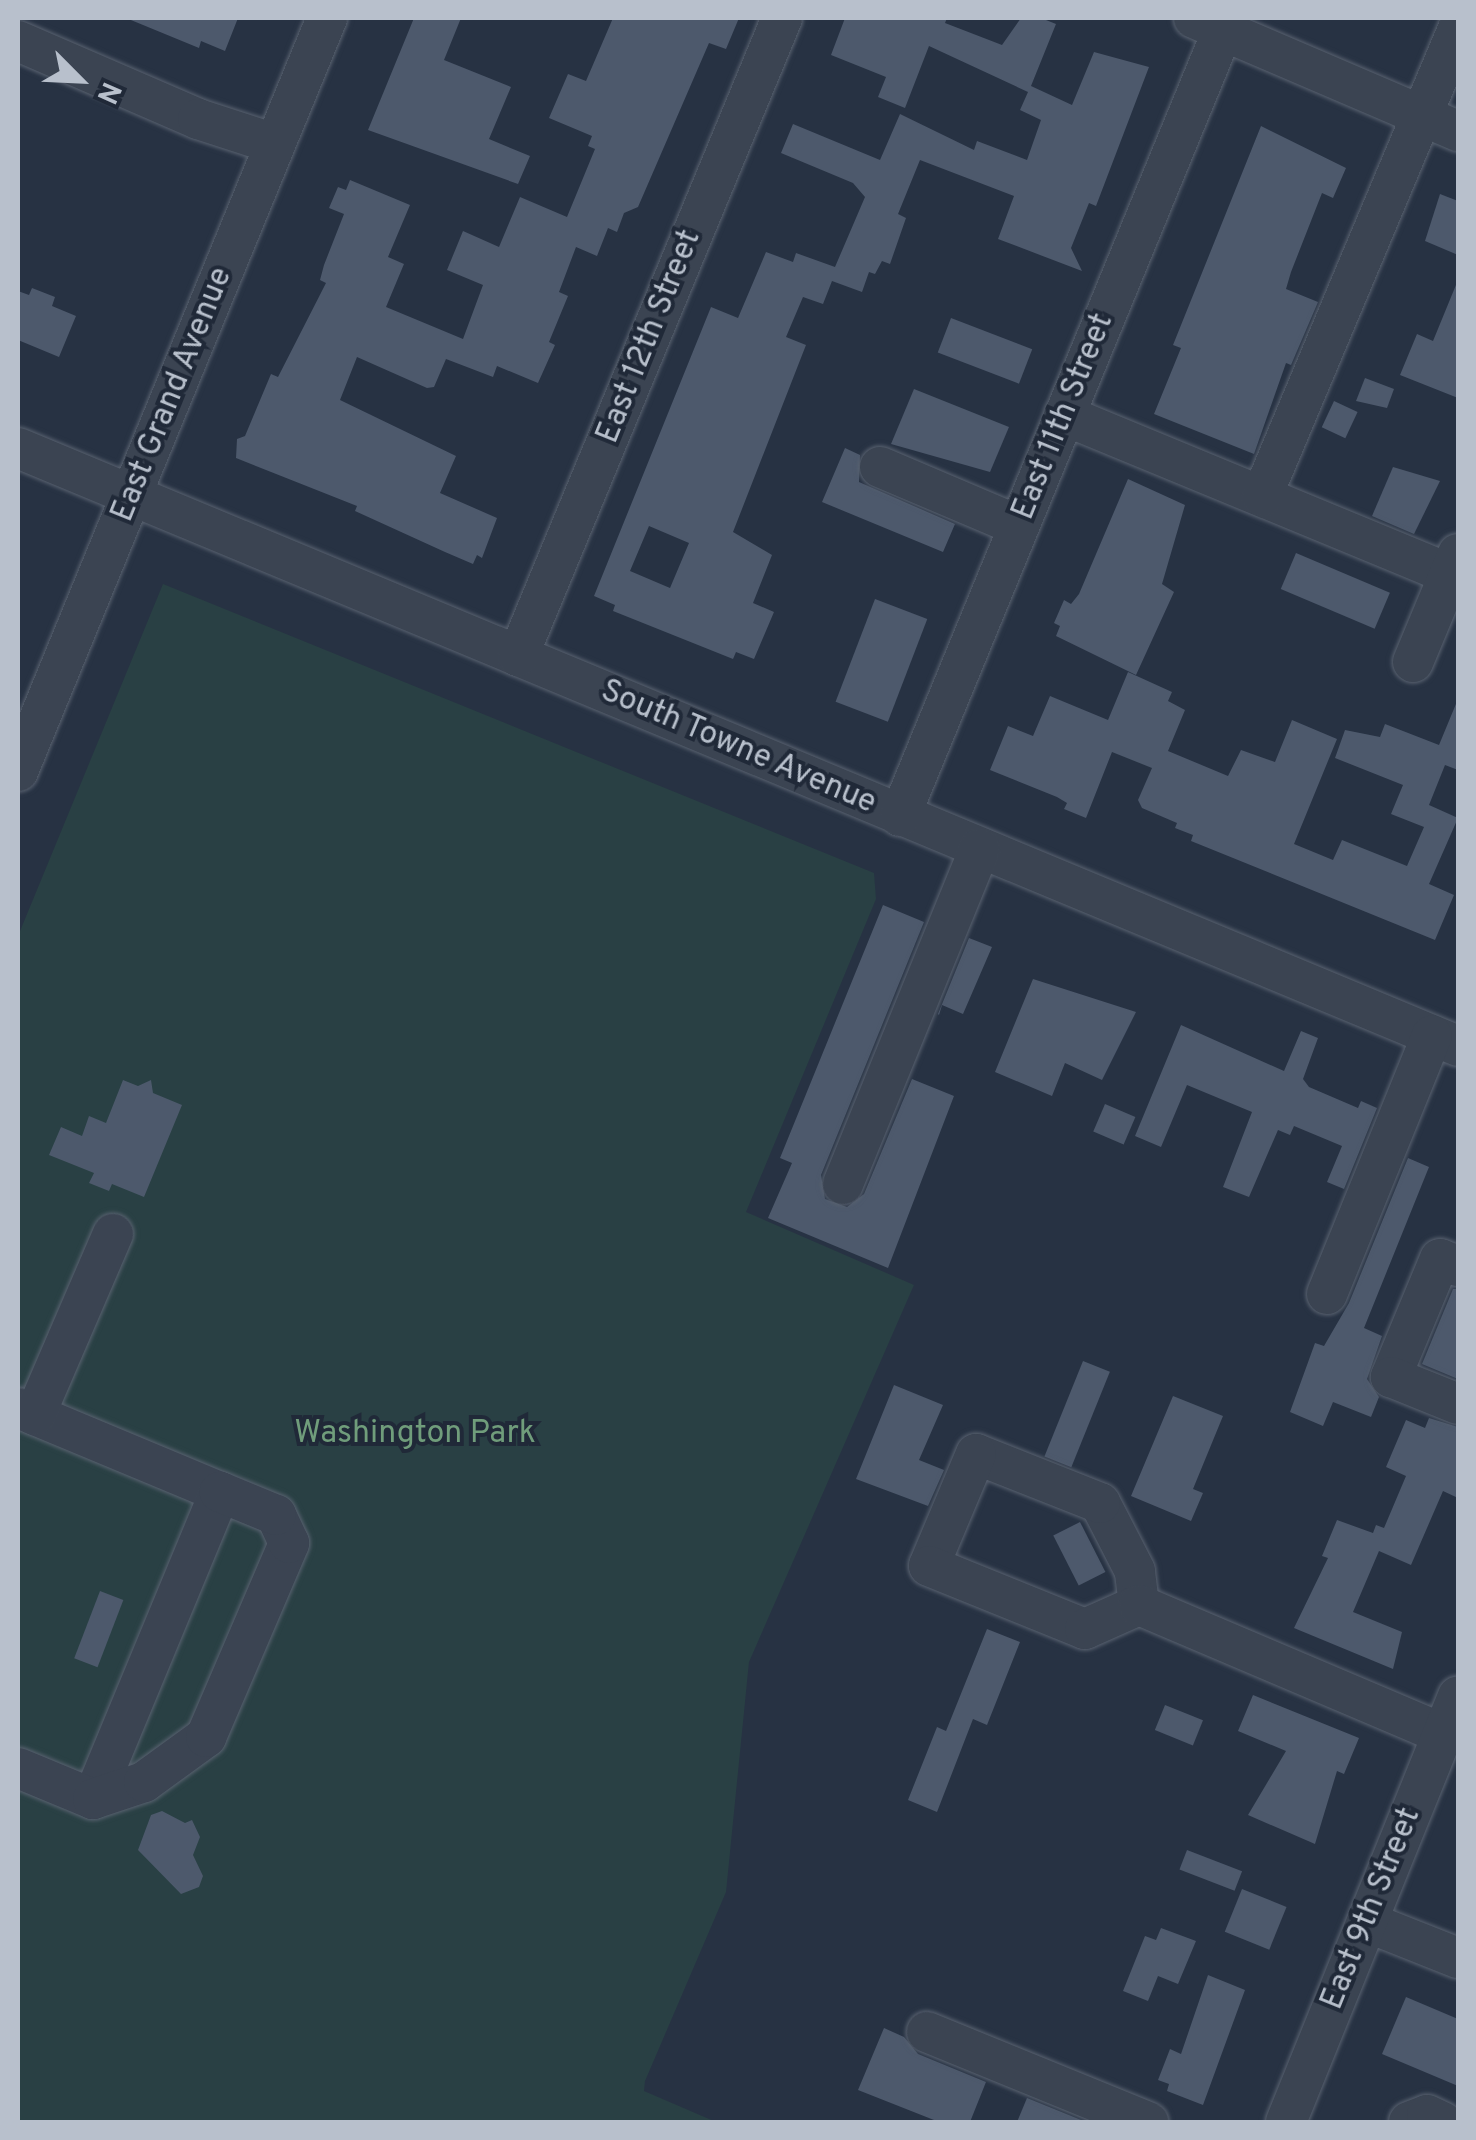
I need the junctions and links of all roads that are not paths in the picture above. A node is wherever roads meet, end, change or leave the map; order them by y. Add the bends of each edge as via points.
1 (326, 18) edge
2 (782, 18) edge
3 (1215, 21) edge
4 (1458, 30) edge
5 (18, 41) edge
6 (1440, 123) edge
7 (275, 144) junction
8 (1064, 415) junction
9 (18, 448) edge
10 (880, 467) dead end
11 (132, 496) junction
12 (1262, 496) junction
13 (1019, 526) junction
14 (1454, 564) edge
15 (518, 656) junction
16 (1413, 662) dead end
17 (18, 771) edge
18 (900, 816) junction
19 (980, 849) junction
20 (1445, 1041) edge
21 (843, 1184) dead end
22 (113, 1234) dead end
23 (1458, 1266) edge
24 (1328, 1294) dead end
25 (1458, 1404) edge
26 (26, 1411) edge
27 (220, 1492) junction
28 (1138, 1604) junction
29 (1458, 1696) edge
30 (1443, 1734) junction
31 (18, 1768) edge
32 (94, 1799) junction
33 (1367, 1922) junction
34 (1458, 1958) edge
35 (927, 2032) dead end
36 (1148, 2122) edge
37 (1286, 2122) edge
38 (1409, 2122) edge
39 (1442, 2122) edge

1 - 7 street, East Grand Avenue
2 - 15 street, East 12th Street
3 - 6 street
3 - 8 street, East 11th Street
4 - 6 street
5 - 7 street via 198,120
6 - 12 street
7 - 11 street, East Grand Avenue
8 - 12 street
8 - 13 street, East 11th Street
9 - 11 street, South Towne Avenue
10 - 13 street
11 - 15 street, South Towne Avenue
11 - 17 street, East Grand Avenue
12 - 14 street
13 - 18 street, East 11th Street
14 - 16 street
15 - 18 street, South Towne Avenue
18 - 19 street, South Towne Avenue
19 - 20 street, South Towne Avenue
19 - 21 street
20 - 24 street
22 - 26 street
23 - 25 street via 1440,1259 1390,1377
26 - 27 street
27 - 32 street
27 - 32 street via 276,1515 289,1542 206,1737 144,1782
28 - 28 street via 1135,1571 1100,1503 976,1454 929,1566 1086,1629
28 - 30 street
29 - 30 street, East 9th Street
30 - 33 street, East 9th Street
31 - 32 street
33 - 34 street
33 - 37 street, East 9th Street
35 - 36 street
38 - 39 street via 1426,2116

